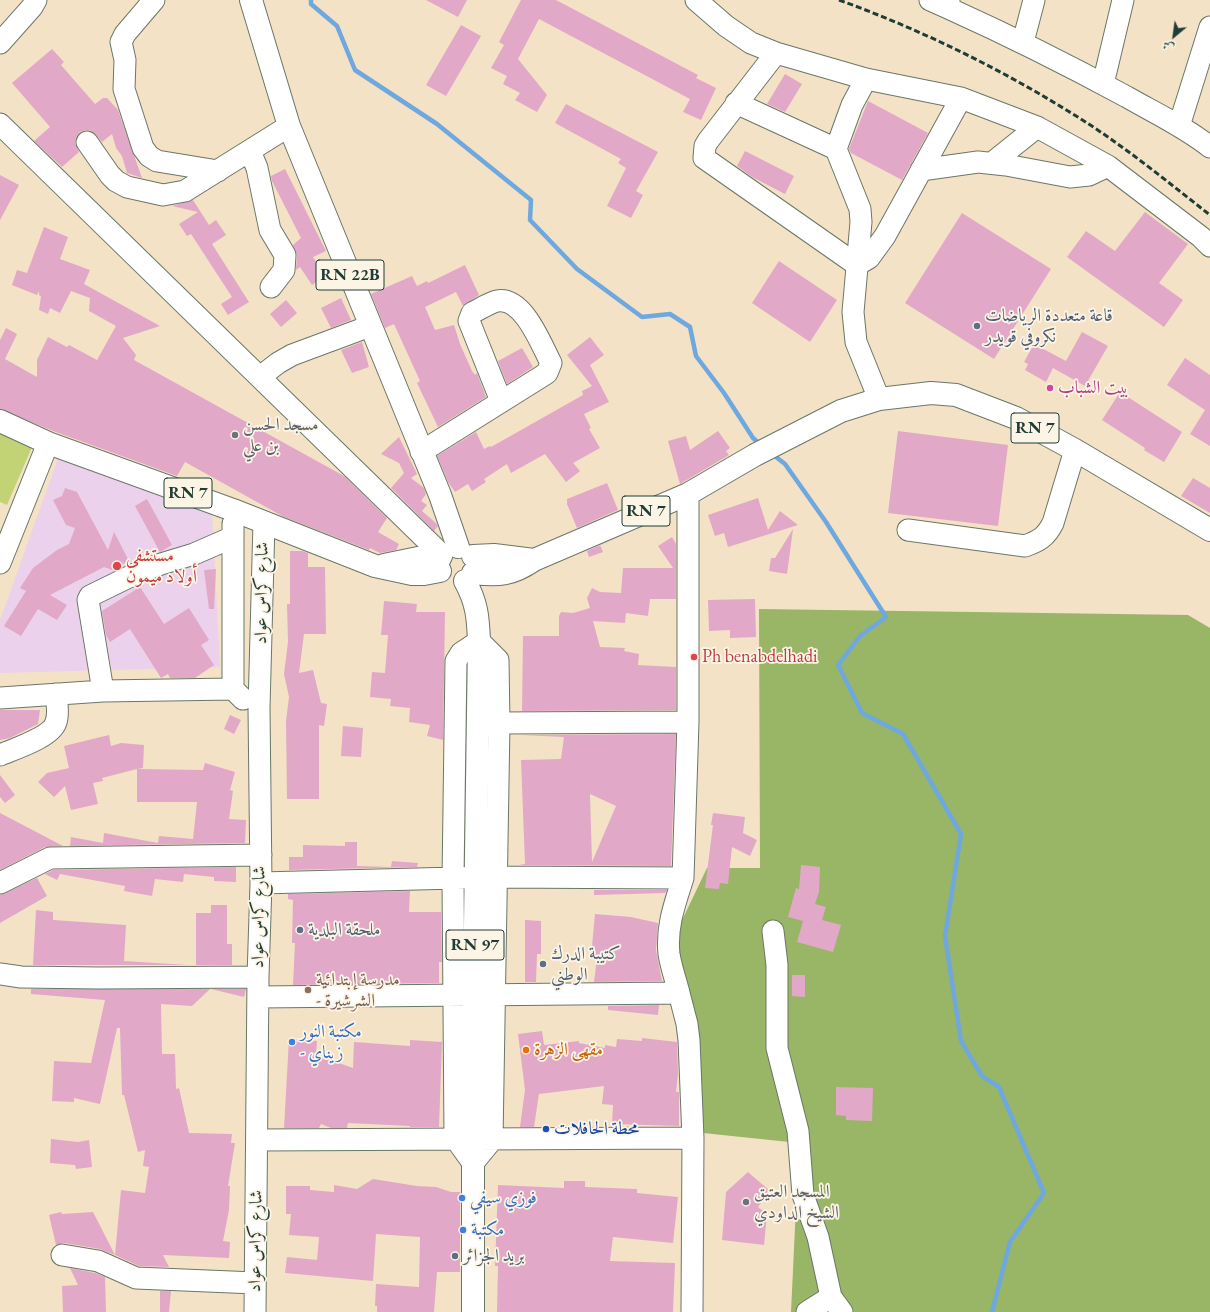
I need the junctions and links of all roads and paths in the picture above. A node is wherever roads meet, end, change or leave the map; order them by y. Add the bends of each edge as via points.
1 (36, 0) edge
2 (154, 0) edge
3 (251, 0) edge
4 (696, 0) edge
5 (1034, 0) edge
6 (1123, 0) edge
7 (942, 3) edge
8 (1210, 27) edge
9 (1023, 42) junction
10 (0, 43) edge
11 (776, 53) junction
12 (866, 79) junction
13 (1103, 84) junction
14 (961, 98) junction
15 (736, 103) junction
16 (0, 124) edge
17 (289, 126) junction
18 (1179, 126) junction
19 (1037, 127) junction
20 (86, 142) dead end
21 (1210, 147) edge
22 (836, 149) junction
23 (250, 151) junction
24 (992, 163) junction
25 (1108, 166) junction
26 (921, 170) junction
27 (218, 171) junction
28 (1210, 246) edge
29 (857, 265) junction
30 (271, 287) dead end
31 (370, 326) junction
32 (260, 377) junction
33 (878, 399) junction
34 (502, 401) junction
35 (0, 421) edge
36 (48, 443) junction
37 (1075, 450) junction
38 (421, 452) junction
39 (688, 494) junction
40 (233, 510) junction
41 (264, 522) junction
42 (908, 530) dead end
43 (1210, 530) edge
44 (233, 537) junction
45 (0, 563) edge
46 (456, 563) junction
47 (479, 641) junction
48 (233, 689) junction
49 (103, 691) junction
50 (56, 694) junction
51 (0, 698) edge
52 (259, 708) junction
53 (688, 722) junction
54 (499, 723) junction
55 (478, 726) junction
56 (0, 755) edge
57 (261, 855) junction
58 (485, 877) junction
59 (683, 878) junction
60 (453, 879) junction
61 (0, 883) edge
62 (261, 883) junction
63 (773, 931) dead end
64 (0, 974) edge
65 (258, 987) junction
66 (679, 993) junction
67 (474, 996) junction
68 (692, 1138) junction
69 (474, 1139) junction
70 (257, 1140) junction
71 (62, 1255) dead end
72 (255, 1283) junction
73 (836, 1304) edge
74 (255, 1312) edge
75 (473, 1312) edge
76 (692, 1312) edge
77 (807, 1312) edge

1 - 10 street
2 - 27 street via 123,36 121,42 125,60 124,89 143,148 148,156 157,161
3 - 17 main road, RN 22B
4 - 11 street via 726,26 751,43
5 - 9 street
6 - 13 street
7 - 9 street
8 - 18 street
9 - 13 street
11 - 12 street
11 - 15 street
12 - 14 street
12 - 22 street via 852,105
13 - 18 street
14 - 19 street
14 - 26 street
15 - 22 street
15 - 29 street via 704,146 704,158
16 - 32 street
17 - 23 street
17 - 31 main road, RN 22B
18 - 21 street
19 - 24 street
19 - 25 street
20 - 27 street via 116,181 127,187 163,195 185,191
22 - 29 street via 860,209 862,222
23 - 27 street
23 - 30 street via 257,168 270,230 284,256 284,270
24 - 25 street via 1070,177 1089,175
24 - 26 street via 978,162
25 - 28 street
26 - 29 street via 877,248 869,258
29 - 33 street via 853,312 856,342
31 - 32 street via 292,355
31 - 38 main road, RN 22B
32 - 46 street
33 - 37 main road, RN 7 via 931,392 956,394 1016,418
33 - 39 main road, RN 7 via 841,411
34 - 34 street via 547,373 551,363 522,311 505,301 496,301 472,313 469,321
34 - 38 street
35 - 36 main road, RN 7
36 - 40 main road, RN 7
36 - 45 street
37 - 42 street via 1053,523 1040,541 1025,546
37 - 43 main road, RN 7
38 - 46 main road, RN 22B via 452,526
39 - 46 main road, RN 7 via 503,574
39 - 53 street
40 - 41 main road, RN 7
40 - 44 street
41 - 46 main road, RN 7 via 375,566 418,558
41 - 52 street, شارع كراس عواد
44 - 48 street
44 - 49 street via 136,574 90,596 88,600 91,627
46 - 47 main road, RN 97 via 475,601
47 - 54 street via 498,660
47 - 55 main road, RN 97
47 - 60 street via 461,653 456,661
48 - 49 street
48 - 52 street
49 - 50 street
50 - 51 street
50 - 56 street via 55,726 48,733
52 - 57 street, شارع كراس عواد
53 - 54 street
53 - 59 street
54 - 55 street
54 - 58 street
55 - 58 main road, RN 97
57 - 61 street via 50,858
57 - 62 street, شارع كراس عواد
58 - 59 street
58 - 60 street
58 - 67 main road, RN 97
59 - 66 street via 670,917 668,936 669,955
60 - 62 street
60 - 67 street
62 - 65 street, شارع كراس عواد
63 - 73 street via 777,965 777,1048 798,1131 803,1195 818,1237
64 - 65 street
65 - 67 street
65 - 70 street, شارع كراس عواد
66 - 67 street
66 - 68 street via 689,1040
67 - 69 main road, RN 97
68 - 69 street
68 - 76 street
69 - 70 street
69 - 75 main road, RN 97
70 - 72 street, شارع كراس عواد
71 - 72 street via 98,1261 136,1278
72 - 74 street, شارع كراس عواد
73 - 77 street

